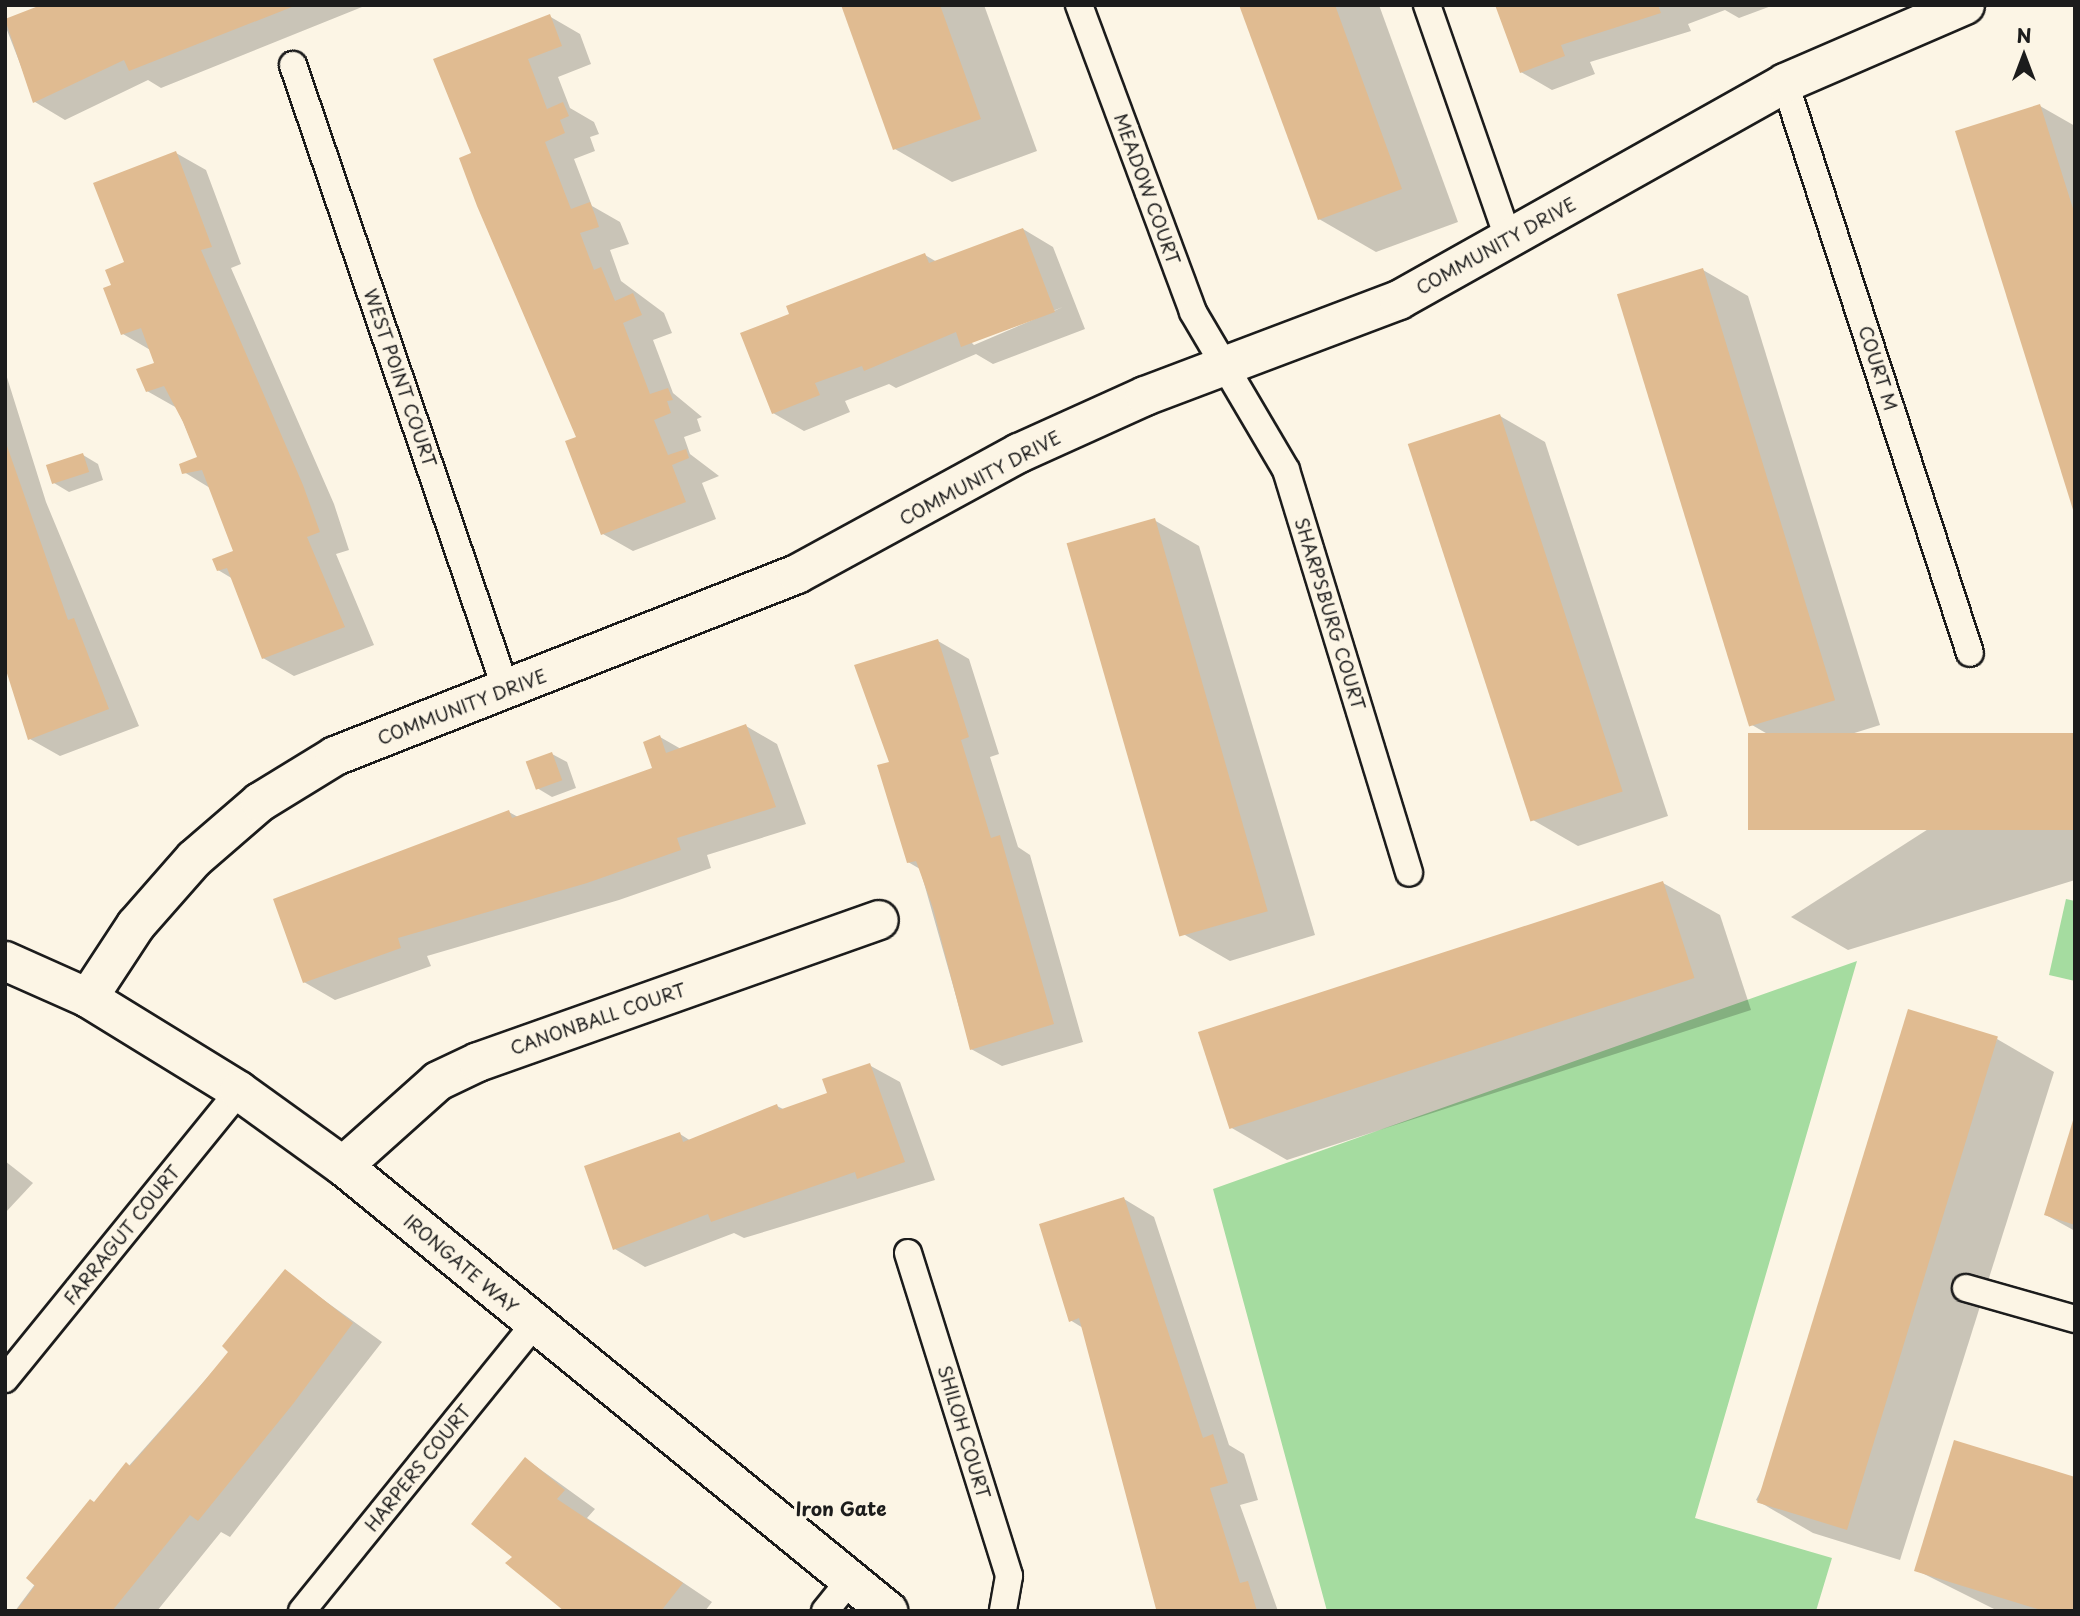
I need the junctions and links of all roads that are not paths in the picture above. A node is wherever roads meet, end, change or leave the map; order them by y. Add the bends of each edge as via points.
1 (1079, 5) edge
2 (1427, 5) edge
3 (1965, 5) edge
4 (1916, 13) edge
5 (293, 65) dead end
6 (1785, 83) junction
7 (1509, 241) junction
8 (1228, 366) junction
9 (1970, 653) dead end
10 (506, 690) junction
11 (1409, 873) dead end
12 (879, 920) dead end
13 (5, 961) edge
14 (88, 998) junction
15 (239, 1091) junction
16 (343, 1166) junction
17 (908, 1253) dead end
18 (1966, 1288) dead end
19 (2075, 1319) edge
20 (534, 1324) junction
21 (5, 1379) edge
22 (849, 1581) junction
23 (302, 1611) edge
24 (825, 1611) edge
25 (888, 1611) edge
26 (1003, 1611) edge

1 - 8 lane, MEADOW COURT via 1192,312
2 - 7 lane
3 - 4 street, COMMUNITY DRIVE
4 - 6 street, COMMUNITY DRIVE
5 - 10 lane, WEST POINT COURT
6 - 7 street, COMMUNITY DRIVE
6 - 9 lane, COURT M
7 - 8 street, COMMUNITY DRIVE via 1399,300
8 - 10 street, COMMUNITY DRIVE via 1018,453 797,574
8 - 11 lane, SHARPSBURG COURT via 1286,470
10 - 14 street, COMMUNITY DRIVE via 335,756 260,802 194,859 136,925
12 - 16 street, CANONBALL COURT via 478,1062 438,1081
13 - 14 street, IRONGATE WAY
14 - 15 street, IRONGATE WAY
15 - 16 street, IRONGATE WAY
15 - 21 lane, FARRAGUT COURT
16 - 20 street, IRONGATE WAY
17 - 26 lane, SHILOH COURT via 1009,1576
18 - 19 lane
20 - 22 street, IRONGATE WAY
20 - 23 lane, HARPERS COURT
22 - 24 lane
22 - 25 street, IRONGATE WAY

